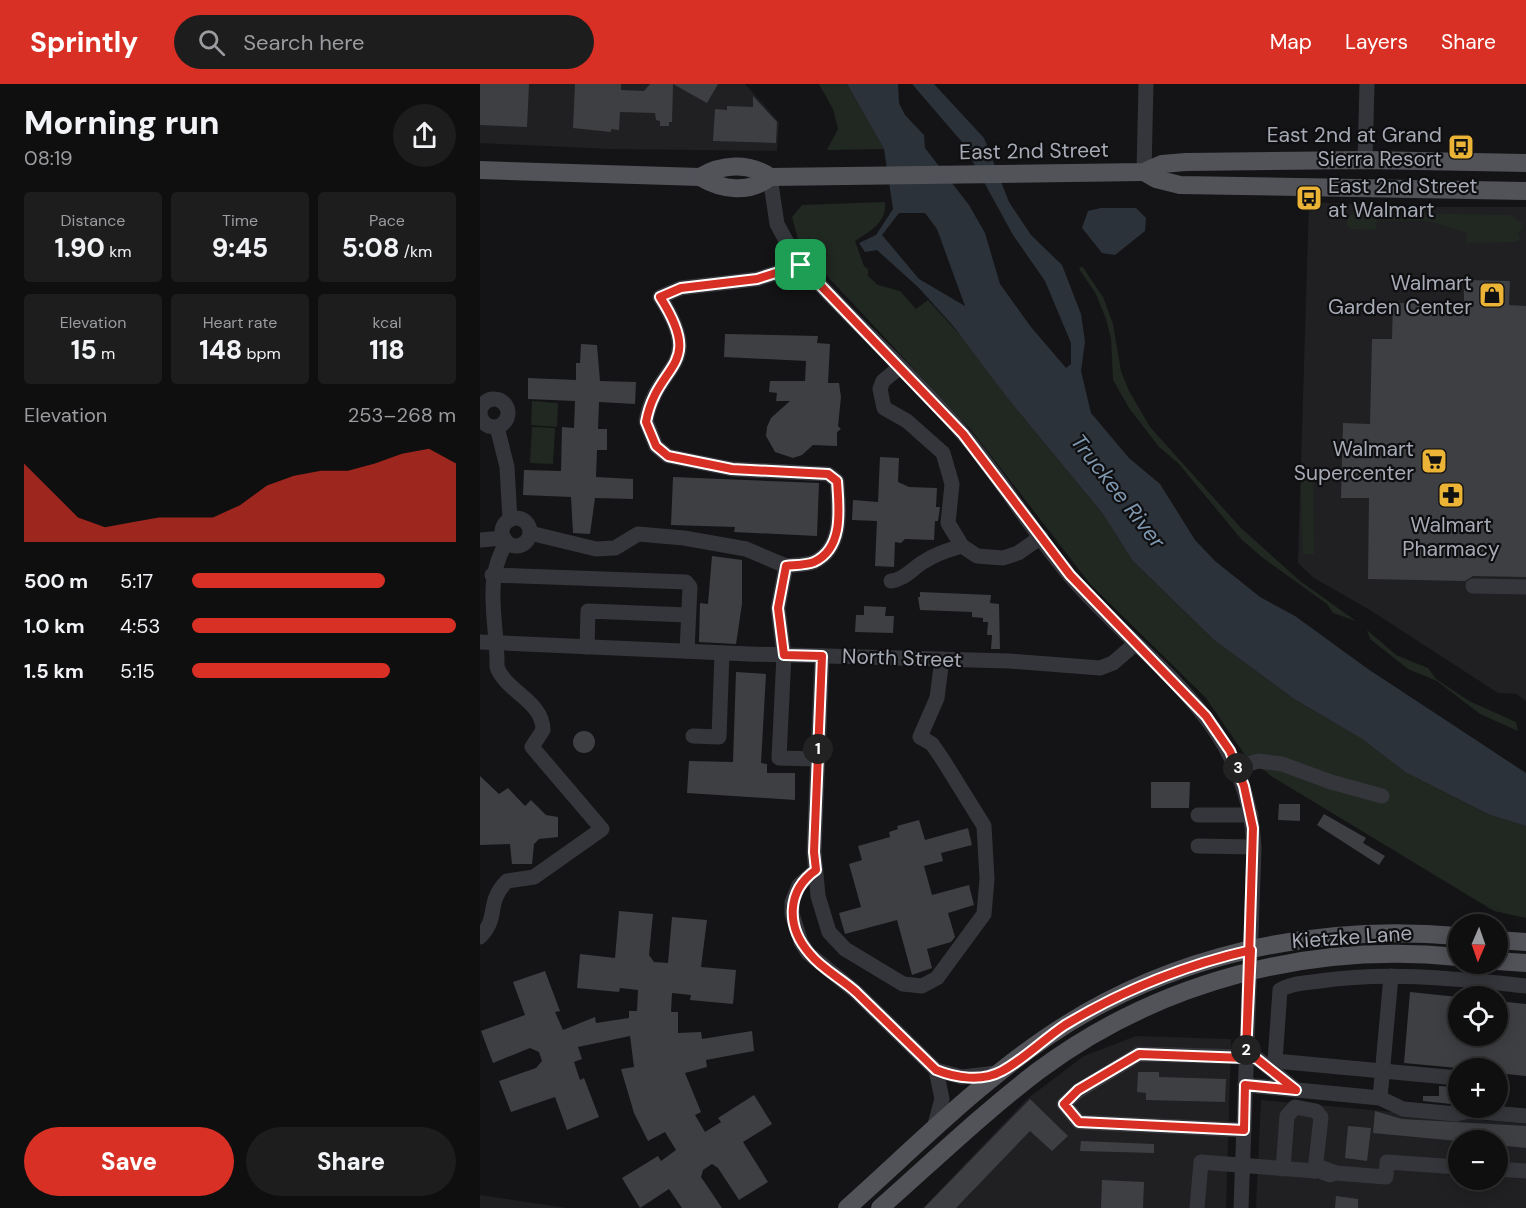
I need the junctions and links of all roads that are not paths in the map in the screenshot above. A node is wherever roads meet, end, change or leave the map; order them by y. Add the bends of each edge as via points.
1 (1146, 84) edge
2 (1367, 84) edge
3 (1365, 160) junction
4 (1526, 163) edge
5 (480, 170) edge
6 (1144, 172) junction
7 (770, 177) junction
8 (1526, 191) edge
9 (801, 265) junction
10 (900, 367) junction
11 (497, 427) dead end
12 (510, 520) junction
13 (530, 533) junction
14 (1041, 537) junction
15 (480, 540) edge
16 (505, 540) junction
17 (962, 546) junction
18 (786, 566) junction
19 (492, 575) junction
20 (891, 581) dead end
21 (1473, 586) dead end
22 (1526, 587) edge
23 (688, 615) junction
24 (480, 642) edge
25 (498, 643) junction
26 (1135, 644) junction
27 (587, 647) junction
28 (687, 651) junction
29 (722, 653) junction
30 (784, 655) junction
31 (822, 656) junction
32 (942, 659) junction
33 (693, 736) dead end
34 (817, 759) junction
35 (1238, 768) junction
36 (1382, 795) dead end
37 (1198, 815) dead end
38 (1251, 815) junction
39 (1198, 846) dead end
40 (1254, 847) junction
41 (816, 870) junction
42 (1448, 935) edge
43 (480, 937) edge
44 (1508, 941) edge
45 (1526, 942) edge
46 (1251, 950) junction
47 (1448, 956) edge
48 (1508, 962) edge
49 (1526, 963) edge
50 (1250, 970) junction
51 (1391, 976) junction
52 (1526, 986) edge
53 (1246, 1056) junction
54 (936, 1070) junction
55 (1003, 1071) junction
56 (1383, 1071) junction
57 (1448, 1077) edge
58 (1245, 1085) junction
59 (1296, 1090) junction
60 (1380, 1098) junction
61 (1448, 1113) edge
62 (1508, 1114) edge
63 (1526, 1116) edge
64 (1244, 1130) junction
65 (932, 1132) junction
66 (1242, 1166) junction
67 (1448, 1166) edge
68 (1283, 1169) junction
69 (1508, 1170) edge
70 (1317, 1171) junction
71 (1526, 1171) edge
72 (847, 1208) edge
73 (880, 1208) edge
74 (1197, 1208) edge
75 (1241, 1208) edge

1 - 6 street
2 - 3 street
3 - 4 main road, East 2nd Street
3 - 6 main road, East 2nd Street via 1186,162 1162,164
5 - 7 main road, East 2nd Street via 700,177 715,168 732,167 755,168
6 - 7 main road, East 2nd Street
6 - 8 main road, East 2nd Street via 1180,185
7 - 9 street via 777,224
9 - 10 street
9 - 18 street via 757,279 656,292 673,317 680,341 678,357 648,411 646,422 656,446 668,456 732,469 828,474 837,481 836,539 831,550 813,562
10 - 14 street via 963,434
10 - 17 street via 883,381 884,408 907,421 943,453 952,484 948,523
11 - 12 street via 507,467
12 - 13 street via 525,521
12 - 16 street via 503,529
13 - 16 street via 519,545
13 - 18 street via 596,549 615,548 638,534 684,538 746,549
14 - 17 street via 1003,558 977,556
14 - 26 street via 1070,575
15 - 16 street
16 - 19 street
17 - 20 street via 942,551 900,580
18 - 30 street via 778,608
19 - 23 street via 686,582 690,587
19 - 25 street
21 - 22 street
23 - 27 street via 588,611
23 - 28 street
24 - 25 street, North Street
25 - 27 street, North Street
25 - 43 street via 499,672 540,713 543,722 541,736 532,747 602,829 534,877 507,881 492,900 491,925
26 - 32 street, North Street via 1113,663 1100,668
26 - 35 street via 1206,716
27 - 28 street, North Street
28 - 29 street, North Street
29 - 30 street, North Street
29 - 33 street via 719,737
30 - 31 street, North Street
30 - 34 street via 779,758
31 - 32 street, North Street
31 - 34 street
32 - 41 street via 937,698 920,737 932,744 984,826 984,914 937,978 922,986 903,984 845,949 829,932 818,896
34 - 41 street
35 - 36 street via 1258,761 1282,764
35 - 38 street
37 - 38 street
38 - 40 street
39 - 40 street
40 - 46 street
41 - 54 street via 799,885 792,902 792,914 805,948
42 - 46 main road, Kietzke Lane via 1350,933
44 - 45 main road
46 - 50 street
46 - 55 main road, Kietzke Lane via 1174,972 1117,996 1056,1031
47 - 50 main road, Kietzke Lane via 1361,954
48 - 49 main road
50 - 53 street
50 - 73 main road, Kietzke Lane via 1164,999 1074,1047 1013,1091
51 - 52 street
51 - 56 street
51 - 56 street via 1340,978 1280,990 1275,1062
53 - 58 street
53 - 59 street via 1257,1059
53 - 64 street via 1139,1054 1078,1090 1064,1104 1079,1122
54 - 55 street via 972,1078
54 - 65 street via 942,1099
55 - 65 main road, Kietzke Lane
56 - 57 street
56 - 60 street
58 - 59 street
58 - 64 street
59 - 60 street
60 - 61 street via 1403,1109
62 - 63 street
64 - 66 street
65 - 72 main road, Kietzke Lane
66 - 68 street
66 - 74 street via 1201,1162
66 - 75 street
67 - 70 street via 1387,1162 1386,1177
68 - 70 street
68 - 70 street via 1287,1116 1295,1107 1316,1111 1321,1117
69 - 71 street

